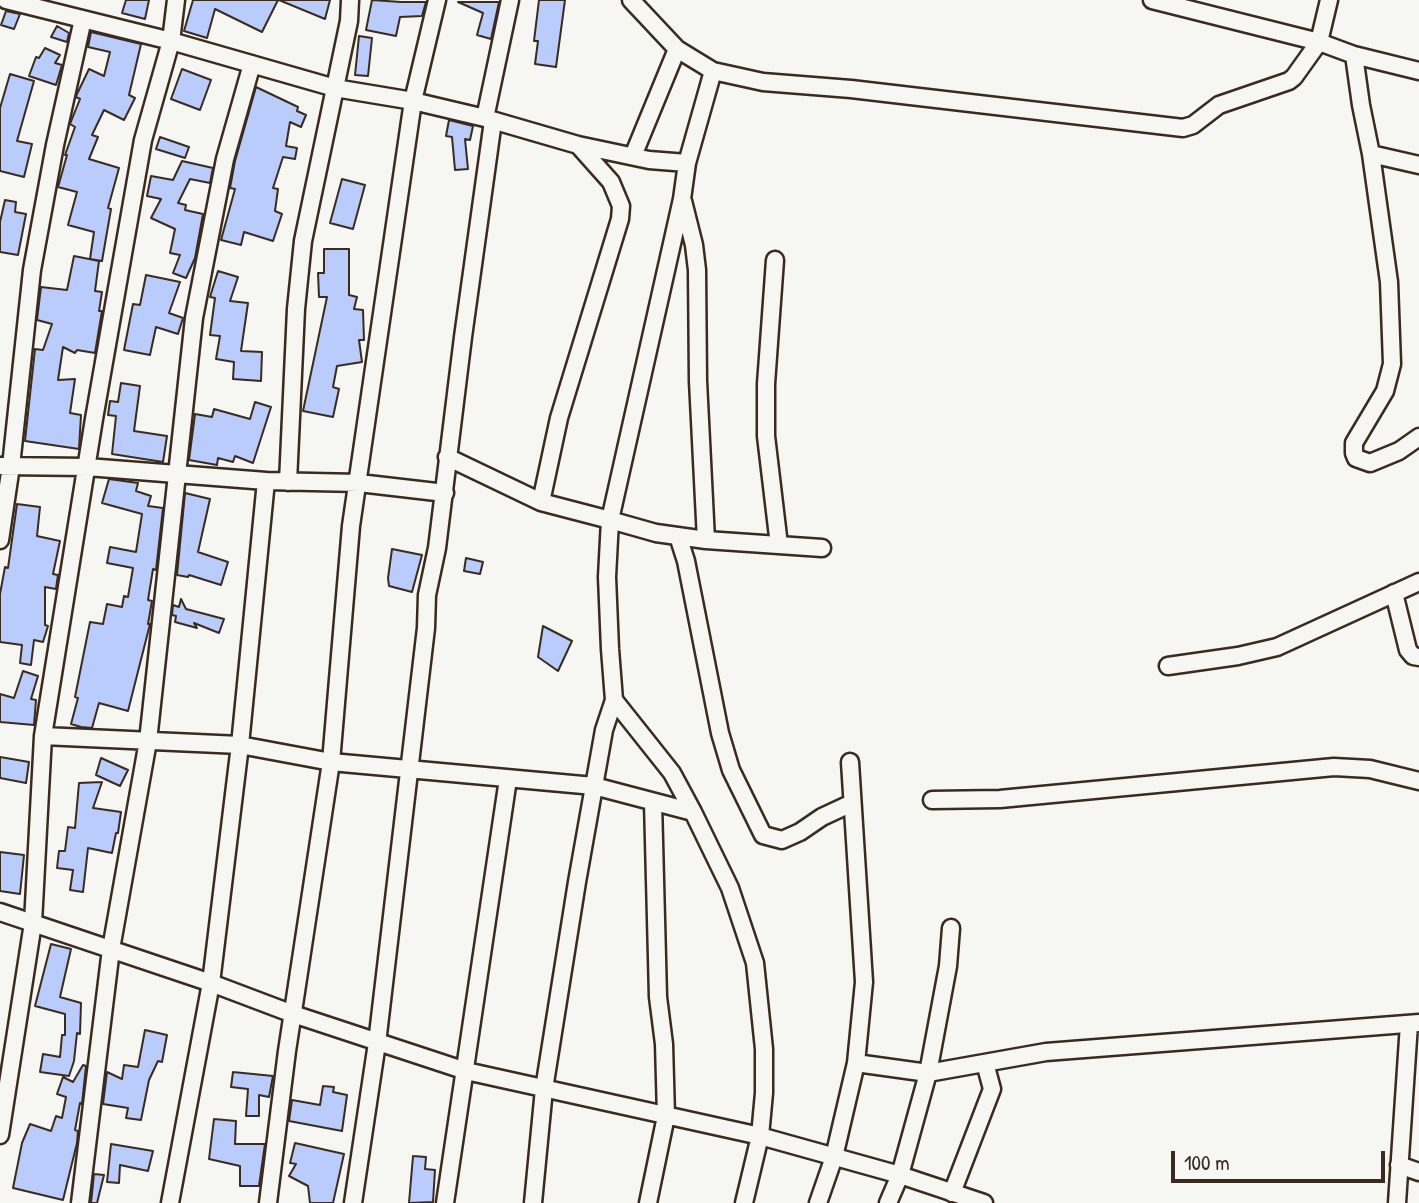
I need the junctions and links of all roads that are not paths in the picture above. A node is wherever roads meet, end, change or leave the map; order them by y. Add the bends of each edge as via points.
1 (6, 0) edge
2 (176, 0) edge
3 (350, 0) edge
4 (437, 0) edge
5 (510, 0) edge
6 (631, 0) edge
7 (1152, 0) edge
8 (1329, 0) edge
9 (83, 19) junction
10 (171, 41) junction
11 (1319, 42) junction
12 (677, 49) junction
13 (1354, 55) junction
14 (252, 64) junction
15 (713, 71) junction
16 (1419, 71) edge
17 (335, 88) junction
18 (413, 102) junction
19 (489, 119) junction
20 (578, 145) junction
21 (1371, 154) junction
22 (633, 156) junction
23 (687, 163) junction
24 (1419, 165) edge
25 (682, 196) junction
26 (775, 260) dead end
27 (1419, 438) edge
28 (447, 457) junction
29 (6, 466) edge
30 (87, 467) junction
31 (178, 473) junction
32 (266, 481) junction
33 (288, 482) junction
34 (359, 483) junction
35 (445, 493) junction
36 (541, 502) junction
37 (610, 520) junction
38 (678, 536) junction
39 (0, 540) edge
40 (706, 540) junction
41 (779, 545) junction
42 (822, 548) dead end
43 (1419, 582) edge
44 (1394, 593) junction
45 (1419, 657) edge
46 (1168, 666) dead end
47 (614, 700) junction
48 (43, 736) junction
49 (148, 741) junction
50 (240, 745) junction
51 (331, 762) junction
52 (850, 762) dead end
53 (408, 768) junction
54 (508, 779) junction
55 (1419, 781) edge
56 (594, 786) junction
57 (932, 800) dead end
58 (653, 802) junction
59 (852, 803) junction
60 (694, 812) junction
61 (0, 912) edge
62 (33, 923) junction
63 (951, 928) dead end
64 (111, 949) junction
65 (211, 983) junction
66 (293, 1014) junction
67 (1414, 1024) edge
68 (377, 1042) junction
69 (856, 1063) junction
70 (985, 1063) junction
71 (466, 1071) junction
72 (928, 1073) junction
73 (544, 1089) junction
74 (666, 1116) junction
75 (0, 1135) edge
76 (760, 1136) junction
77 (834, 1157) junction
78 (1399, 1165) junction
79 (1419, 1172) edge
80 (900, 1175) junction
81 (961, 1198) edge
82 (80, 1203) edge
83 (170, 1203) edge
84 (268, 1203) edge
85 (354, 1203) edge
86 (445, 1203) edge
87 (533, 1203) edge
88 (648, 1203) edge
89 (744, 1203) edge
90 (818, 1203) edge
91 (888, 1203) edge
92 (984, 1203) edge
93 (1397, 1203) edge

1 - 9 street
2 - 10 street
3 - 17 street
4 - 18 street
5 - 19 street
6 - 12 street
7 - 11 street
8 - 11 street
9 - 10 street
9 - 29 street via 32,270
10 - 14 street
10 - 30 street via 143,140
11 - 13 street
11 - 15 street via 1289,81 1219,105 1188,127 762,82
12 - 15 street
12 - 22 street
13 - 16 street
13 - 21 street
14 - 17 street
14 - 31 street via 225,159 194,318
15 - 23 street
17 - 18 street
17 - 33 street via 303,241
18 - 19 street
18 - 34 street
19 - 20 street
19 - 28 street
20 - 22 street
20 - 36 street via 611,182 621,205 620,219 559,418
21 - 24 street
21 - 27 street via 1389,282 1392,363 1385,391 1354,443 1353,453 1370,463
22 - 23 street
23 - 25 street
25 - 37 street
25 - 40 street via 697,270
26 - 41 street via 766,436
28 - 35 street
28 - 36 street
29 - 30 street
29 - 39 street
30 - 31 street
30 - 48 street
31 - 32 street
31 - 49 street
32 - 33 street
32 - 50 street
33 - 34 street
34 - 35 street
34 - 51 street via 351,526
35 - 53 street via 427,595
36 - 37 street
37 - 38 street
37 - 47 street via 607,577
38 - 40 street
38 - 59 street via 720,733 731,771 762,835 782,841
40 - 41 street
41 - 42 street
43 - 44 street
44 - 45 street via 1408,650
44 - 46 street via 1278,647
47 - 56 street
47 - 60 street via 672,773
48 - 49 street
48 - 62 street
49 - 50 street
49 - 64 street
50 - 51 street
50 - 65 street
51 - 53 street
51 - 66 street
52 - 59 street
53 - 54 street
53 - 68 street
54 - 56 street
54 - 71 street
55 - 57 street via 1370,769 1334,767 1000,799
56 - 58 street
56 - 73 street
58 - 60 street
58 - 74 street
59 - 69 street via 864,982
60 - 76 street via 730,887 755,963 764,1049
61 - 62 street
62 - 64 street
62 - 75 street
63 - 72 street
64 - 65 street
64 - 82 street
65 - 66 street
65 - 83 street
66 - 68 street
66 - 84 street
67 - 70 street via 1046,1052
67 - 78 street
68 - 71 street
68 - 85 street
69 - 72 street
69 - 77 street
70 - 72 street
70 - 81 street via 992,1089
71 - 73 street
71 - 86 street
72 - 80 street
73 - 74 street
73 - 87 street
74 - 76 street
74 - 88 street
76 - 77 street
76 - 89 street
77 - 80 street
77 - 90 street
78 - 79 street
78 - 93 street
80 - 81 street
80 - 91 street
81 - 92 street

